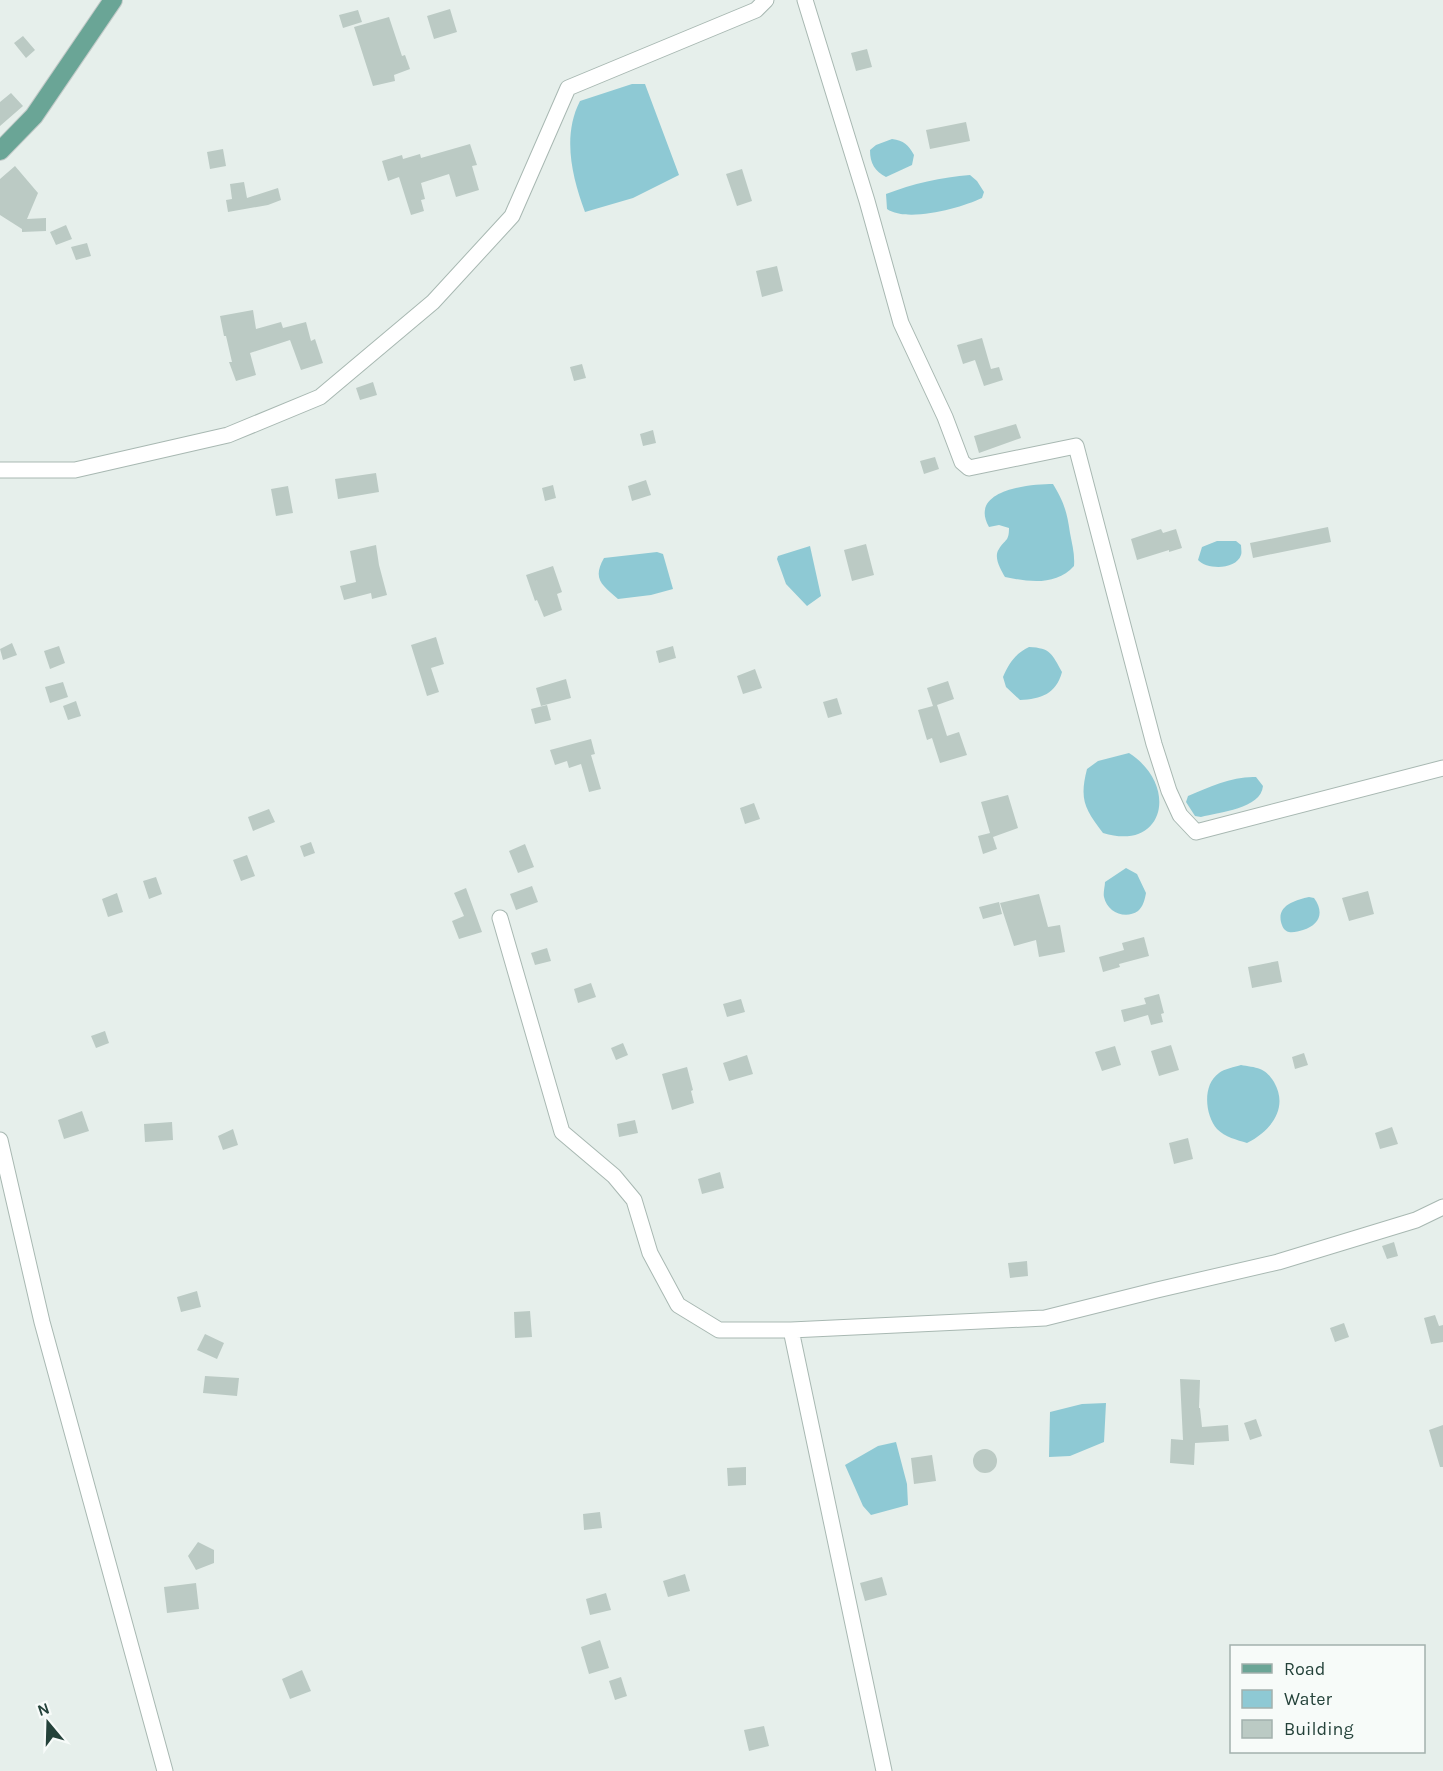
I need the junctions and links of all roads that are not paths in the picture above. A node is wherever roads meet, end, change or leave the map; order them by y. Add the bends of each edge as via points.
1 (113, 0) edge
2 (766, 0) edge
3 (805, 0) edge
4 (0, 151) edge
5 (0, 470) edge
6 (1443, 768) edge
7 (500, 918) dead end
8 (0, 1140) edge
9 (1443, 1207) edge
10 (791, 1330) junction
11 (165, 1771) edge
12 (884, 1771) edge

1 - 4 main road via 34,116
2 - 5 street via 756,10 568,88 512,216 433,302 320,398 228,435 75,470
3 - 6 street via 901,323 962,462 969,468 1076,446 1154,744 1180,815 1196,832
7 - 10 street via 562,1132 614,1176 634,1200 650,1253 678,1305 719,1330
8 - 11 street via 42,1322
9 - 10 street via 1416,1220 1278,1262 1045,1318
10 - 12 street

